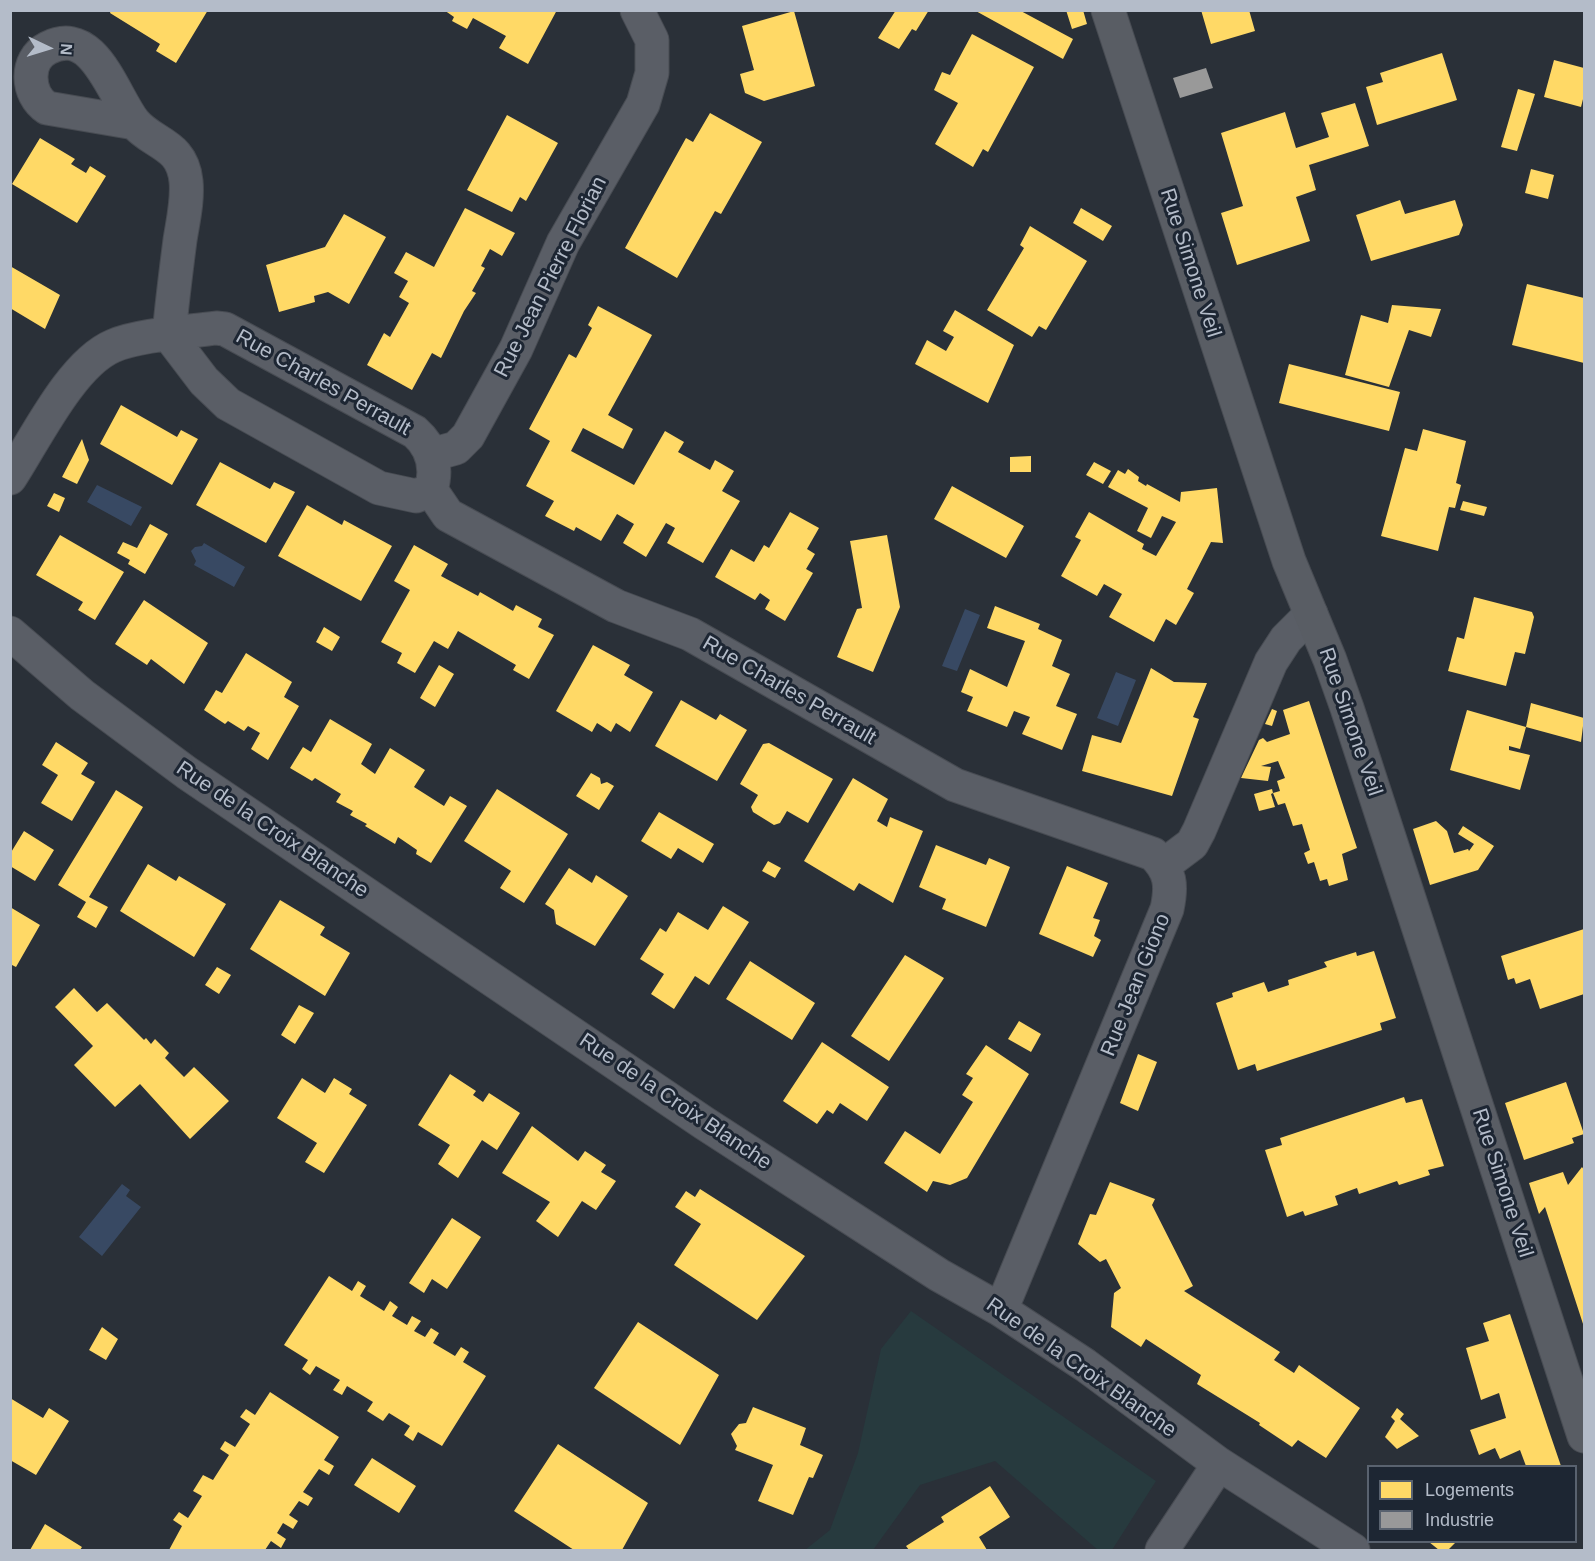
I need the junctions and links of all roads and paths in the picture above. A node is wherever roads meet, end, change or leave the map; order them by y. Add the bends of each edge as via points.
1 (637, 10) edge
2 (1107, 10) edge
3 (135, 123) dead end
4 (169, 335) junction
5 (431, 455) junction
6 (10, 478) edge
7 (431, 490) junction
8 (1311, 614) junction
9 (10, 633) edge
10 (1164, 865) junction
11 (1001, 1310) junction
12 (1584, 1436) edge
13 (1219, 1464) junction
14 (1162, 1551) edge
15 (1353, 1551) edge

1 - 5 street, Rue Jean Pierre Florian via 652,40 652,73 643,104 563,243 516,349 468,436 456,448
2 - 8 main road, Rue Simone Veil via 1277,527
3 - 4 street via 170,148 186,180
4 - 5 street, Rue Charles Perrault via 216,328 234,332 414,432 427,442
4 - 6 street, Rue Charles Perrault via 115,345 84,365
4 - 7 street via 204,381 228,404 379,488 416,496
5 - 7 street via 435,477
7 - 10 street, Rue Charles Perrault via 448,514 616,606 690,634 955,785 1140,849
8 - 10 street via 1286,639 1271,662 1192,844
8 - 12 main road, Rue Simone Veil via 1347,708
9 - 11 street, Rue de la Croix Blanche via 82,695 187,772 714,1129 939,1275
10 - 11 street, Rue Jean Giono via 1170,879 1167,909
11 - 13 street, Rue de la Croix Blanche via 1085,1365
13 - 14 street
13 - 15 street, Rue de la Croix Blanche

